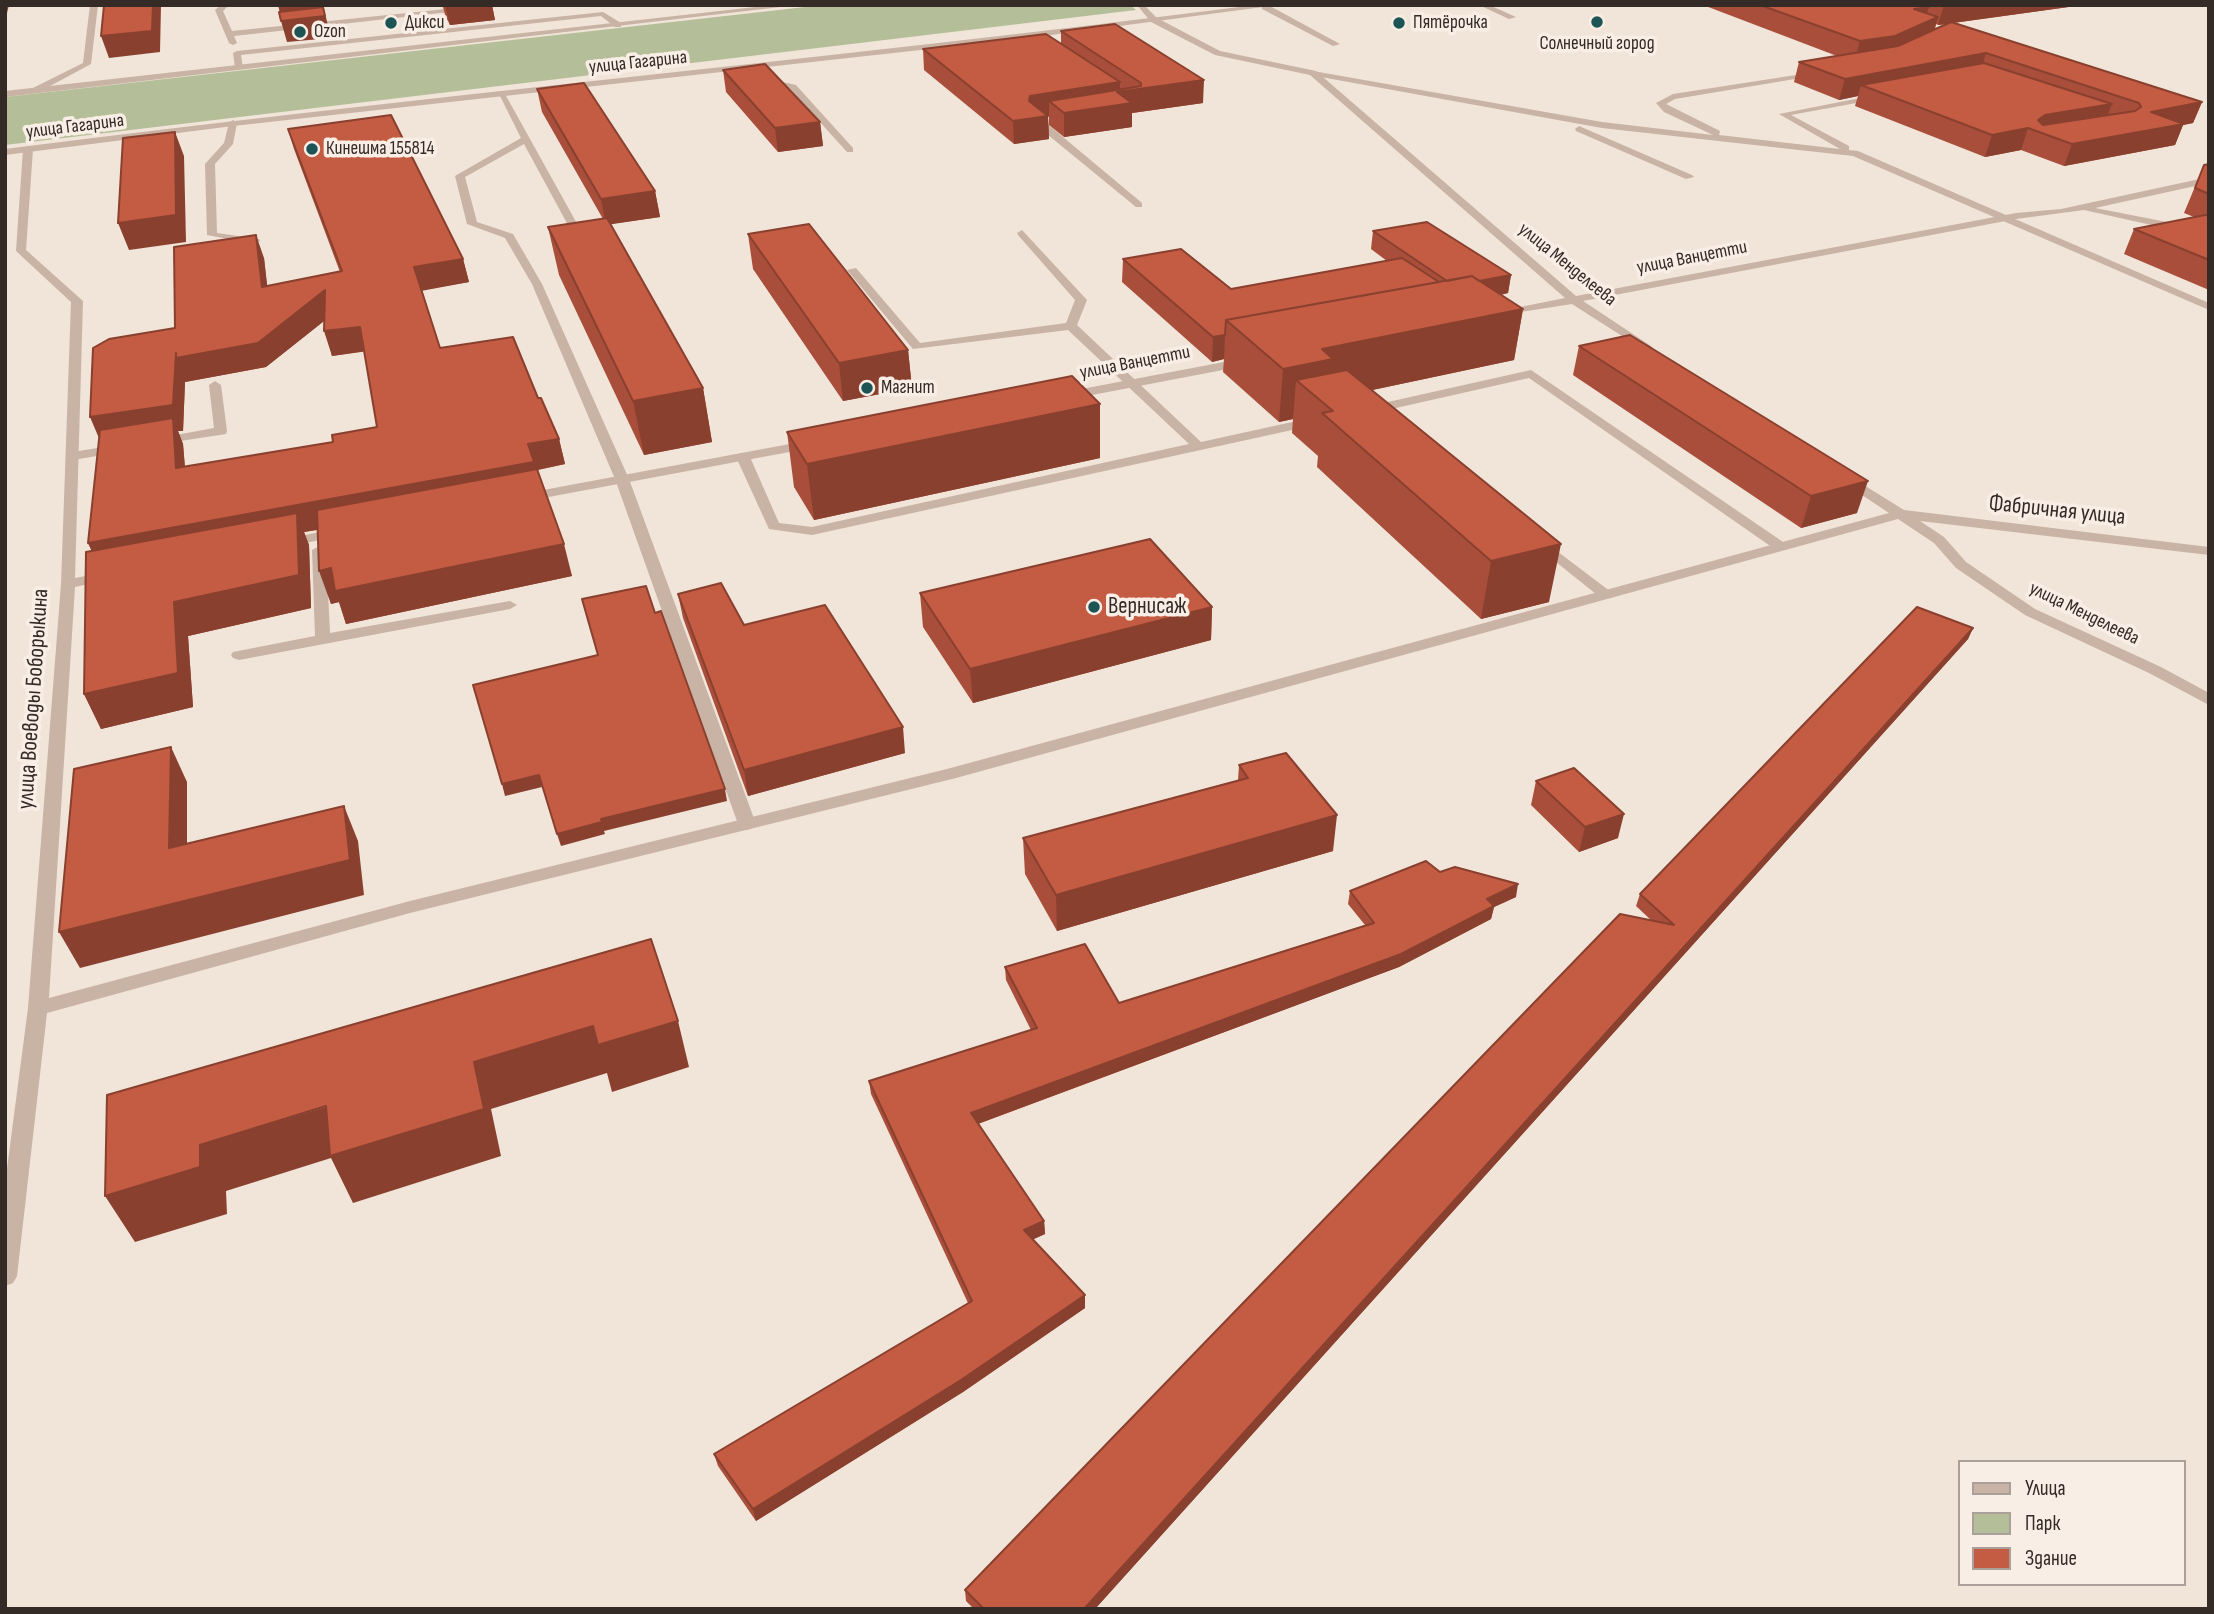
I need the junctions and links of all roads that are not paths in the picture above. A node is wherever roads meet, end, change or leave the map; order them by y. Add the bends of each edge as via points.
1 (94, 5) edge
2 (226, 5) edge
3 (509, 5) edge
4 (598, 5) edge
5 (795, 5) edge
6 (1140, 5) edge
7 (1275, 5) edge
8 (1482, 5) edge
9 (1265, 6) edge
10 (766, 7) edge
11 (603, 14) junction
12 (1512, 17) dead end
13 (1154, 20) junction
14 (526, 22) junction
15 (618, 25) junction
16 (229, 34) junction
17 (1029, 36) junction
18 (1040, 43) edge
19 (1336, 44) dead end
20 (237, 53) junction
21 (239, 68) junction
22 (725, 69) junction
23 (1824, 72) edge
24 (1313, 74) junction
25 (34, 90) junction
26 (501, 93) junction
27 (5, 94) edge
28 (1888, 94) edge
29 (1554, 118) junction
30 (1048, 119) edge
31 (233, 123) junction
32 (526, 139) junction
33 (1730, 139) junction
34 (28, 149) junction
35 (850, 150) dead end
36 (5, 152) edge
37 (1855, 153) junction
38 (1689, 177) dead end
39 (2209, 180) edge
40 (1139, 205) dead end
41 (2081, 208) junction
42 (2004, 218) junction
43 (1022, 233) dead end
44 (580, 238) edge
45 (2209, 238) edge
46 (255, 241) edge
47 (852, 270) dead end
48 (1574, 300) junction
49 (2209, 307) edge
50 (1480, 318) edge
51 (1071, 326) junction
52 (1656, 354) edge
53 (1265, 358) edge
54 (1130, 384) junction
55 (215, 385) dead end
56 (1050, 399) edge
57 (1369, 414) edge
58 (1330, 418) edge
59 (823, 442) edge
60 (1198, 446) junction
61 (72, 456) junction
62 (743, 457) junction
63 (1831, 468) edge
64 (622, 479) junction
65 (503, 502) edge
66 (1901, 514) junction
67 (358, 529) edge
68 (1531, 536) edge
69 (318, 537) junction
70 (265, 546) edge
71 (1781, 547) junction
72 (2209, 551) edge
73 (121, 574) edge
74 (68, 584) junction
75 (1606, 595) junction
76 (510, 605) dead end
77 (323, 639) junction
78 (239, 655) dead end
79 (2209, 700) edge
80 (747, 824) junction
81 (38, 1008) junction
82 (5, 1276) edge

1 - 25 street via 87,64
2 - 16 street via 219,10
3 - 14 street
3 - 16 street
4 - 11 street
5 - 10 street, улица Гагарина
6 - 13 street
7 - 9 street, улица Гагарина
8 - 12 street
9 - 13 street, улица Гагарина
9 - 19 street
10 - 15 street, улица Гагарина
11 - 14 street
11 - 15 street
13 - 17 street, улица Гагарина
13 - 24 street via 1219,53
14 - 20 street
15 - 21 street, улица Гагарина
16 - 20 street
17 - 18 street
17 - 22 street, улица Гагарина
20 - 21 street
21 - 25 street, улица Гагарина
22 - 26 street, улица Гагарина
22 - 35 street via 793,87
23 - 33 street via 1660,103
24 - 29 street
24 - 48 street, улица Менделеева
25 - 27 street, улица Гагарина
26 - 31 street, улица Гагарина
26 - 32 street
28 - 37 street via 1783,114
29 - 33 street
29 - 38 street
30 - 40 street via 1035,121
31 - 34 street, улица Гагарина
31 - 46 street via 228,144 210,164 212,235
32 - 44 street
32 - 64 street via 460,176 472,224 509,236 537,284
33 - 37 street
34 - 36 street, улица Гагарина
34 - 61 street, улица Воеводы Боборыкина via 21,251 77,302
37 - 42 street
39 - 41 street, улица Ванцетти
41 - 42 street, улица Ванцетти
41 - 45 street
42 - 48 street, улица Ванцетти
42 - 49 street
43 - 51 street via 1081,300
47 - 51 street via 917,347
48 - 50 street, улица Ванцетти
48 - 52 street, улица Менделеева
51 - 54 street
53 - 54 street, улица Ванцетти
54 - 56 street, улица Ванцетти
54 - 60 street
55 - 61 street via 221,431
57 - 71 street via 1531,374
58 - 60 street
59 - 62 street
60 - 62 street via 812,531 774,526
61 - 74 street, улица Воеводы Боборыкина
62 - 64 street
63 - 66 street, улица Менделеева
64 - 65 street
64 - 80 street
66 - 71 street
66 - 72 street, Фабричная улица
66 - 79 street, улица Менделеева via 1939,540 1961,565 2030,612
67 - 69 street
68 - 75 street
69 - 70 street
69 - 77 street
71 - 75 street
73 - 74 street
74 - 81 street, улица Воеводы Боборыкина
75 - 80 street via 950,774
76 - 77 street
77 - 78 street
80 - 81 street via 410,907
81 - 82 street, улица Воеводы Боборыкина

